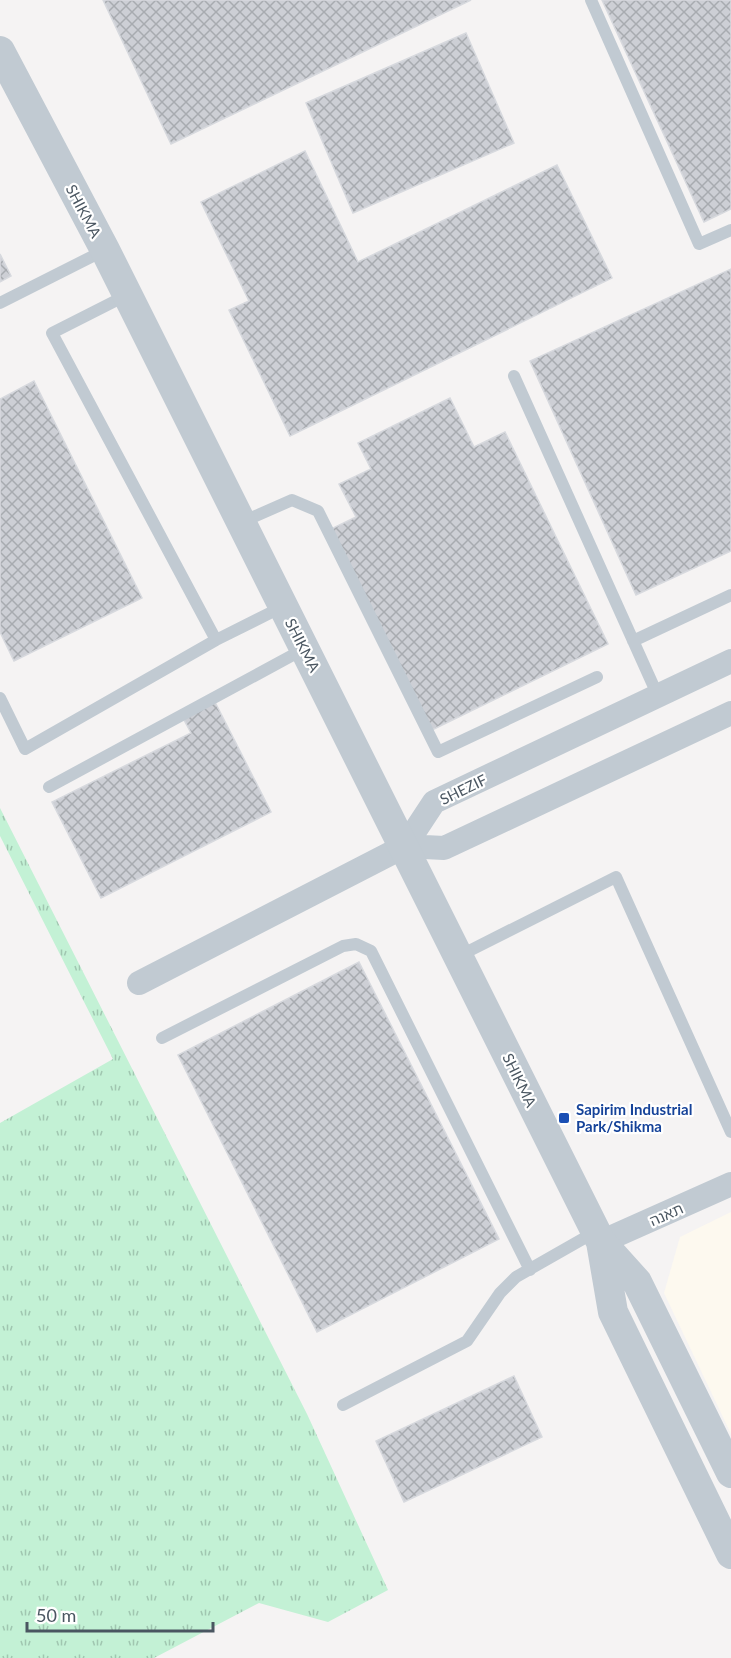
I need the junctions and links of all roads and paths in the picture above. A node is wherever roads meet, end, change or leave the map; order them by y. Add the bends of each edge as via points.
1 (591, 0) edge
2 (0, 51) edge
3 (731, 230) edge
4 (105, 250) junction
5 (127, 295) junction
6 (0, 303) edge
7 (514, 376) dead end
8 (242, 522) junction
9 (731, 595) edge
10 (284, 606) junction
11 (216, 640) junction
12 (633, 641) junction
13 (305, 649) junction
14 (731, 661) edge
15 (597, 677) dead end
16 (658, 696) junction
17 (0, 698) edge
18 (731, 713) edge
19 (49, 787) dead end
20 (405, 846) junction
21 (459, 956) junction
22 (139, 983) dead end
23 (162, 1038) dead end
24 (731, 1132) edge
25 (731, 1184) edge
26 (598, 1237) junction
27 (530, 1270) junction
28 (343, 1405) dead end
29 (731, 1473) edge
30 (731, 1554) edge

1 - 3 lane via 699,244
2 - 4 street, SHIKMA
4 - 5 street, SHIKMA
4 - 6 lane
5 - 8 street, SHIKMA
5 - 11 lane via 52,333
7 - 12 lane
8 - 10 street, SHIKMA
8 - 15 lane via 292,500 318,511 438,752
9 - 12 lane
10 - 11 lane
10 - 13 street, SHIKMA
11 - 17 lane via 25,748
12 - 16 lane
13 - 19 lane
13 - 20 street, SHIKMA
14 - 16 street, SHEZIF
16 - 20 street, SHEZIF via 434,802
18 - 20 street via 444,848
20 - 21 street, SHIKMA
20 - 22 street
21 - 24 lane via 616,877
21 - 26 street, SHIKMA
23 - 27 lane via 343,946 357,944 371,951
25 - 26 street, תאנה
26 - 27 lane
26 - 29 street, SHIKMA via 637,1282
26 - 30 street, SHIKMA via 613,1312
27 - 28 lane via 516,1277 501,1293 467,1341

